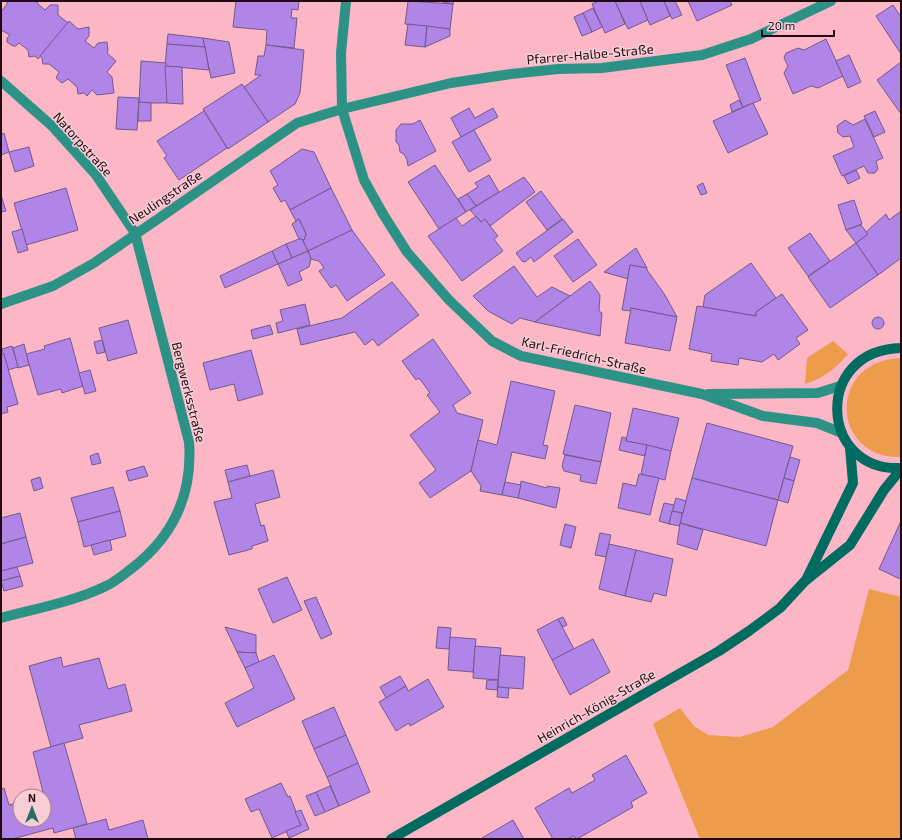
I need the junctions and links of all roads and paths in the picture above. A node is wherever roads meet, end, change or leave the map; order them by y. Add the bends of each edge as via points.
1 (346, 1) edge
2 (832, 1) edge
3 (1, 81) edge
4 (342, 109) junction
5 (135, 233) junction
6 (1, 304) edge
7 (901, 348) edge
8 (840, 386) junction
9 (702, 394) junction
10 (842, 433) junction
11 (850, 447) junction
12 (901, 468) edge
13 (805, 581) junction
14 (1, 618) edge
15 (391, 839) edge

1 - 4 street, Karl-Friedrich-Straße via 341,53
2 - 4 street, Pfarrer-Halbe-Straße via 751,39 702,55 602,68 511,74 451,83
3 - 5 street, Natorpstraße via 52,126 96,175
4 - 5 street, Neulingstraße via 297,123
4 - 9 street, Karl-Friedrich-Straße via 364,180 407,252 449,300 492,341 521,356
5 - 6 street, Neulingstraße via 94,263 53,286
5 - 14 street, Bergwerksstraße via 189,442 190,462 182,506 171,528 149,554 109,585
7 - 8 main road via 888,348 872,353 848,373
8 - 9 street, Karl-Friedrich-Straße via 818,392
8 - 10 main road via 837,410
9 - 10 street, Karl-Friedrich-Straße via 763,416 817,423
10 - 11 main road
11 - 12 main road via 862,458 876,465 891,469
11 - 13 main road, Heinrich-König-Straße via 853,483
12 - 13 main road, Heinrich-König-Straße via 850,544
13 - 15 main road, Heinrich-König-Straße via 780,608 719,651

